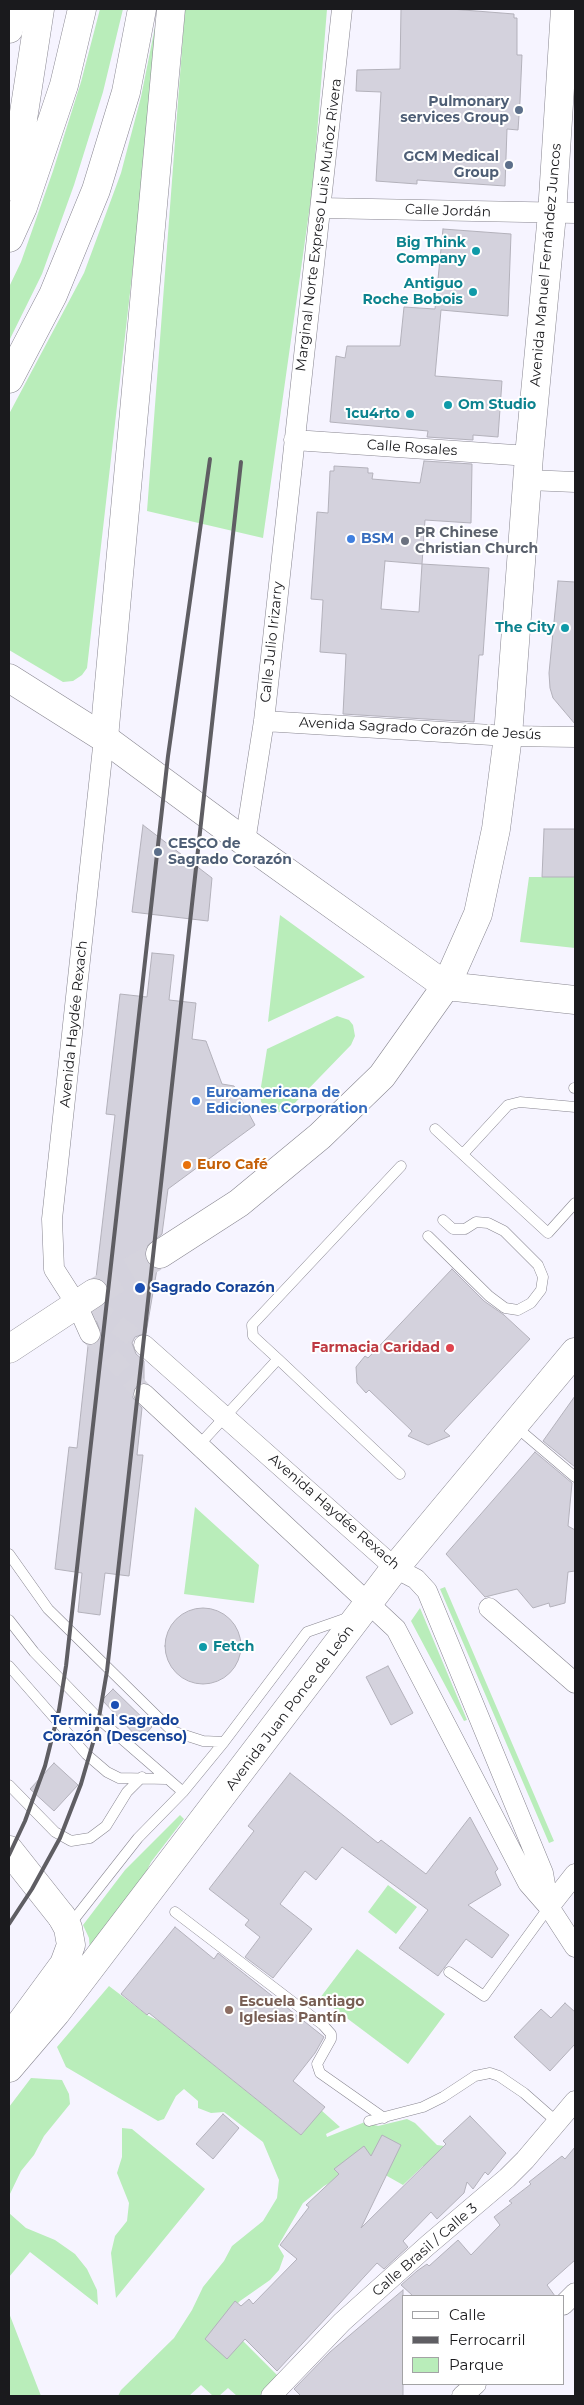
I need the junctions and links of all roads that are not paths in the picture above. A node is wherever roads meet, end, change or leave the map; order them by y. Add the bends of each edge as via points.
1 (14, 9) edge
2 (40, 9) edge
3 (82, 9) edge
4 (142, 9) edge
5 (171, 9) edge
6 (342, 9) edge
7 (565, 9) edge
8 (9, 29) edge
9 (23, 207) junction
10 (321, 208) junction
11 (564, 214) edge
12 (9, 238) edge
13 (9, 379) edge
14 (294, 440) junction
15 (529, 468) junction
16 (575, 482) edge
17 (9, 678) edge
18 (264, 721) junction
19 (508, 736) junction
20 (575, 737) edge
21 (104, 738) junction
22 (245, 842) junction
23 (446, 986) junction
24 (575, 1000) edge
25 (575, 1107) edge
26 (435, 1129) dead end
27 (463, 1154) junction
28 (401, 1166) dead end
29 (575, 1204) edge
30 (443, 1220) dead end
31 (428, 1236) dead end
32 (160, 1254) tunnel mouth
33 (88, 1302) junction
34 (90, 1334) tunnel mouth
35 (144, 1345) tunnel mouth
36 (9, 1349) edge
37 (575, 1353) edge
38 (278, 1359) junction
39 (144, 1394) tunnel mouth
40 (225, 1416) junction
41 (513, 1424) junction
42 (199, 1445) junction
43 (400, 1474) dead end
44 (575, 1477) edge
45 (9, 1554) edge
46 (395, 1568) junction
47 (366, 1608) junction
48 (489, 1608) dead end
49 (9, 1620) edge
50 (9, 1666) edge
51 (575, 1684) edge
52 (224, 1742) junction
53 (142, 1777) junction
54 (166, 1779) junction
55 (9, 1784) edge
56 (183, 1792) junction
57 (9, 1850) edge
58 (575, 1874) edge
59 (549, 1908) junction
60 (175, 1912) dead end
61 (65, 1922) junction
62 (575, 1947) edge
63 (450, 1972) dead end
64 (9, 2039) edge
65 (9, 2068) edge
66 (575, 2101) edge
67 (384, 2118) junction
68 (369, 2121) dead end
69 (558, 2122) junction
70 (575, 2293) edge
71 (564, 2304) edge
72 (475, 2385) edge
73 (271, 2396) edge
74 (462, 2396) edge

1 - 8 main road
2 - 9 main road via 19,145
3 - 9 main road via 64,85
4 - 13 main road via 126,92 96,190 53,295
5 - 21 main road
6 - 10 street, Marginal Norte Expreso Luis Muñoz Rivera
7 - 11 main road, Avenida Manuel Fernández Juncos
9 - 12 main road
10 - 11 street, Calle Jordán
10 - 14 street, Marginal Norte Expreso Luis Muñoz Rivera
11 - 15 main road, Avenida Manuel Fernández Juncos
14 - 15 street, Calle Rosales
14 - 18 street, Calle Julio Irizarry
15 - 16 street, Calle Rosales
15 - 19 main road, Avenida Manuel Fernández Juncos
17 - 21 main road
18 - 19 street, Avenida Sagrado Corazón de Jesús
18 - 22 street, Calle Julio Irizarry
19 - 20 street, Avenida Sagrado Corazón de Jesús
19 - 23 main road, Avenida Manuel Fernández Juncos via 496,829 478,914
21 - 22 main road
21 - 33 street, Avenida Haydée Rexach via 52,1219 54,1269
22 - 23 main road
23 - 24 main road
23 - 32 main road, Avenida Manuel Fernández Juncos via 382,1076 320,1136 239,1203
25 - 27 lane via 520,1102 508,1106
26 - 27 lane
27 - 29 lane via 548,1233
28 - 38 lane via 252,1325 253,1336
30 - 31 lane via 453,1229 465,1229 476,1222 504,1231 538,1265 543,1277 541,1290 531,1303 518,1310 505,1308
33 - 34 street, Avenida Haydée Rexach
33 - 36 main road
35 - 40 street, Avenida Haydée Rexach
37 - 41 main road, Avenida Juan Ponce de León
38 - 40 lane
38 - 43 lane
39 - 42 street, Avenida Haydée Rexach
40 - 42 lane
40 - 46 street, Avenida Haydée Rexach
41 - 44 lane
41 - 46 main road, Avenida Juan Ponce de León
42 - 47 street, Avenida Haydée Rexach
45 - 52 lane via 48,1609 172,1731 203,1741
46 - 47 main road, Avenida Juan Ponce de León
46 - 59 street, Avenida Haydée Rexach via 416,1579 427,1591 543,1873
47 - 52 lane via 307,1632
47 - 59 street, Avenida Haydée Rexach via 396,1629 528,1883
47 - 65 main road, Avenida Juan Ponce de León via 56,2013
48 - 51 street
49 - 54 lane via 34,1652 99,1719
50 - 53 lane via 86,1754 107,1772 119,1778
52 - 56 lane
53 - 54 lane
53 - 55 lane via 127,1792 106,1826 90,1838 71,1841 55,1832
54 - 56 lane
56 - 61 lane
57 - 61 main road
58 - 59 street
59 - 62 street, Avenida Haydée Rexach
59 - 63 lane via 484,1996
60 - 67 lane via 322,2025 331,2034 331,2039 317,2064 320,2073
61 - 64 main road via 71,1945 64,1964
66 - 69 street, Calle Brasil / Calle 3
67 - 68 lane
67 - 69 lane via 423,2107 475,2076 490,2073 524,2093
69 - 73 street, Calle Brasil / Calle 3 via 526,2160 489,2196 342,2322
70 - 71 street
72 - 74 street

